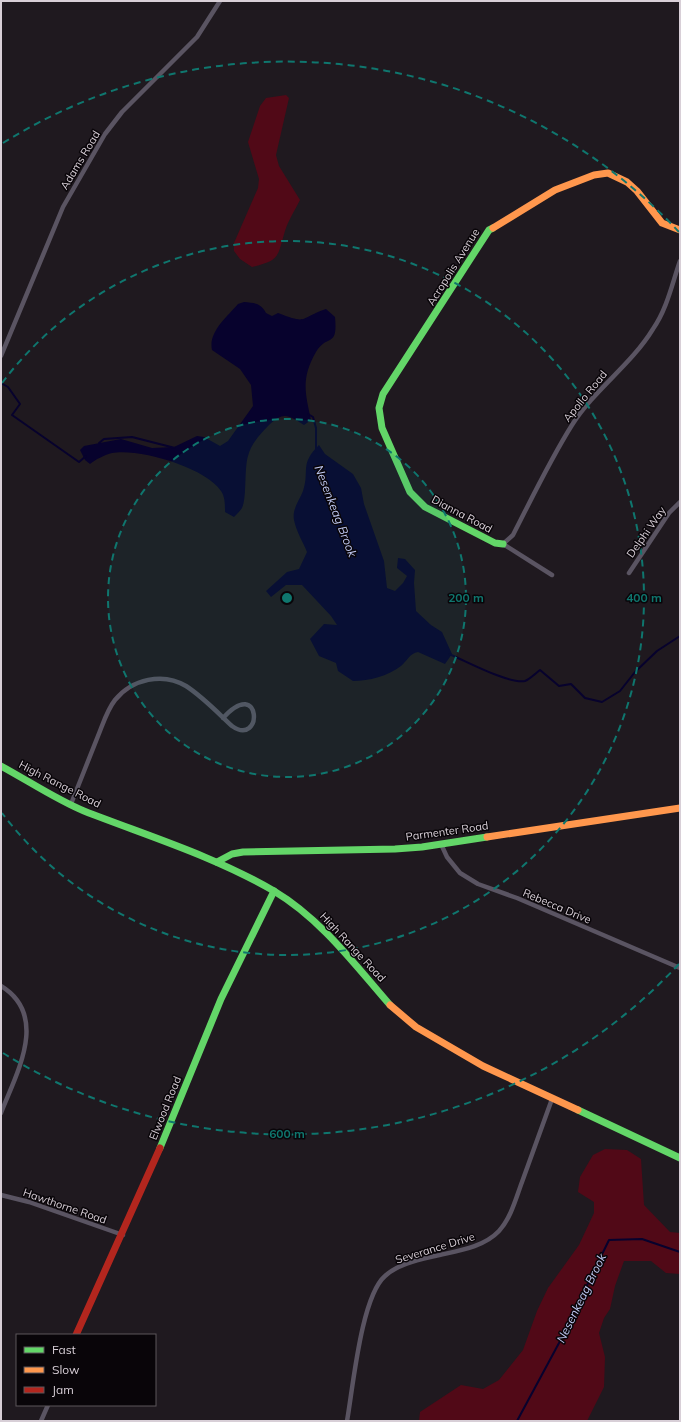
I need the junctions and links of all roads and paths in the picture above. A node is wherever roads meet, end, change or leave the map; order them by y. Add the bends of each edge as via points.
1 (220, 1) edge
2 (680, 230) edge
3 (680, 261) edge
4 (1, 356) edge
5 (379, 408) joint
6 (680, 502) edge
7 (503, 544) junction
8 (628, 573) dead end
9 (552, 575) dead end
10 (223, 718) junction
11 (1, 766) edge
12 (71, 804) junction
13 (680, 808) edge
14 (441, 844) junction
15 (217, 862) junction
16 (274, 891) junction
17 (680, 968) edge
18 (1, 986) edge
19 (552, 1099) junction
20 (1, 1113) edge
21 (680, 1158) edge
22 (1, 1195) edge
23 (123, 1235) junction
24 (76, 1334) edge
25 (48, 1406) edge
26 (41, 1421) edge
27 (347, 1421) edge

1 - 4 street, Adams Road via 197,37 122,112 106,134 63,207
2 - 5 street, Acropolis Avenue via 662,223 637,191 627,182 608,174 594,175 555,190 494,226 484,236 446,300 383,394
3 - 7 street, Apollo Road via 664,310 654,329 572,425 512,535
5 - 7 street, Dianna Road via 382,428 406,486 414,498 424,507 495,543
6 - 8 street, Delphi Way via 669,513
7 - 9 street
10 - 10 street via 240,730 252,726 255,718 252,709 241,704 233,707
10 - 12 street via 194,692 179,683 153,679 128,688 110,708
11 - 12 street, High Range Road
12 - 15 street, High Range Road
13 - 14 street, Parmenter Road
14 - 15 street, Parmenter Road via 395,849 243,852 232,854
14 - 17 street, Rebecca Drive via 447,857 460,873 478,884 517,898
15 - 16 street, High Range Road
16 - 19 street, High Range Road via 306,914 396,1010 416,1027 483,1066
16 - 23 street, Elwood Road via 221,999
18 - 20 street via 22,1009 27,1036 24,1052
19 - 21 street, High Range Road
19 - 27 street, Severance Drive via 514,1204 500,1230 476,1245 403,1265 385,1276 376,1286 365,1319
22 - 23 street, Hawthorne Road
23 - 24 street, Elwood Road
25 - 26 street

